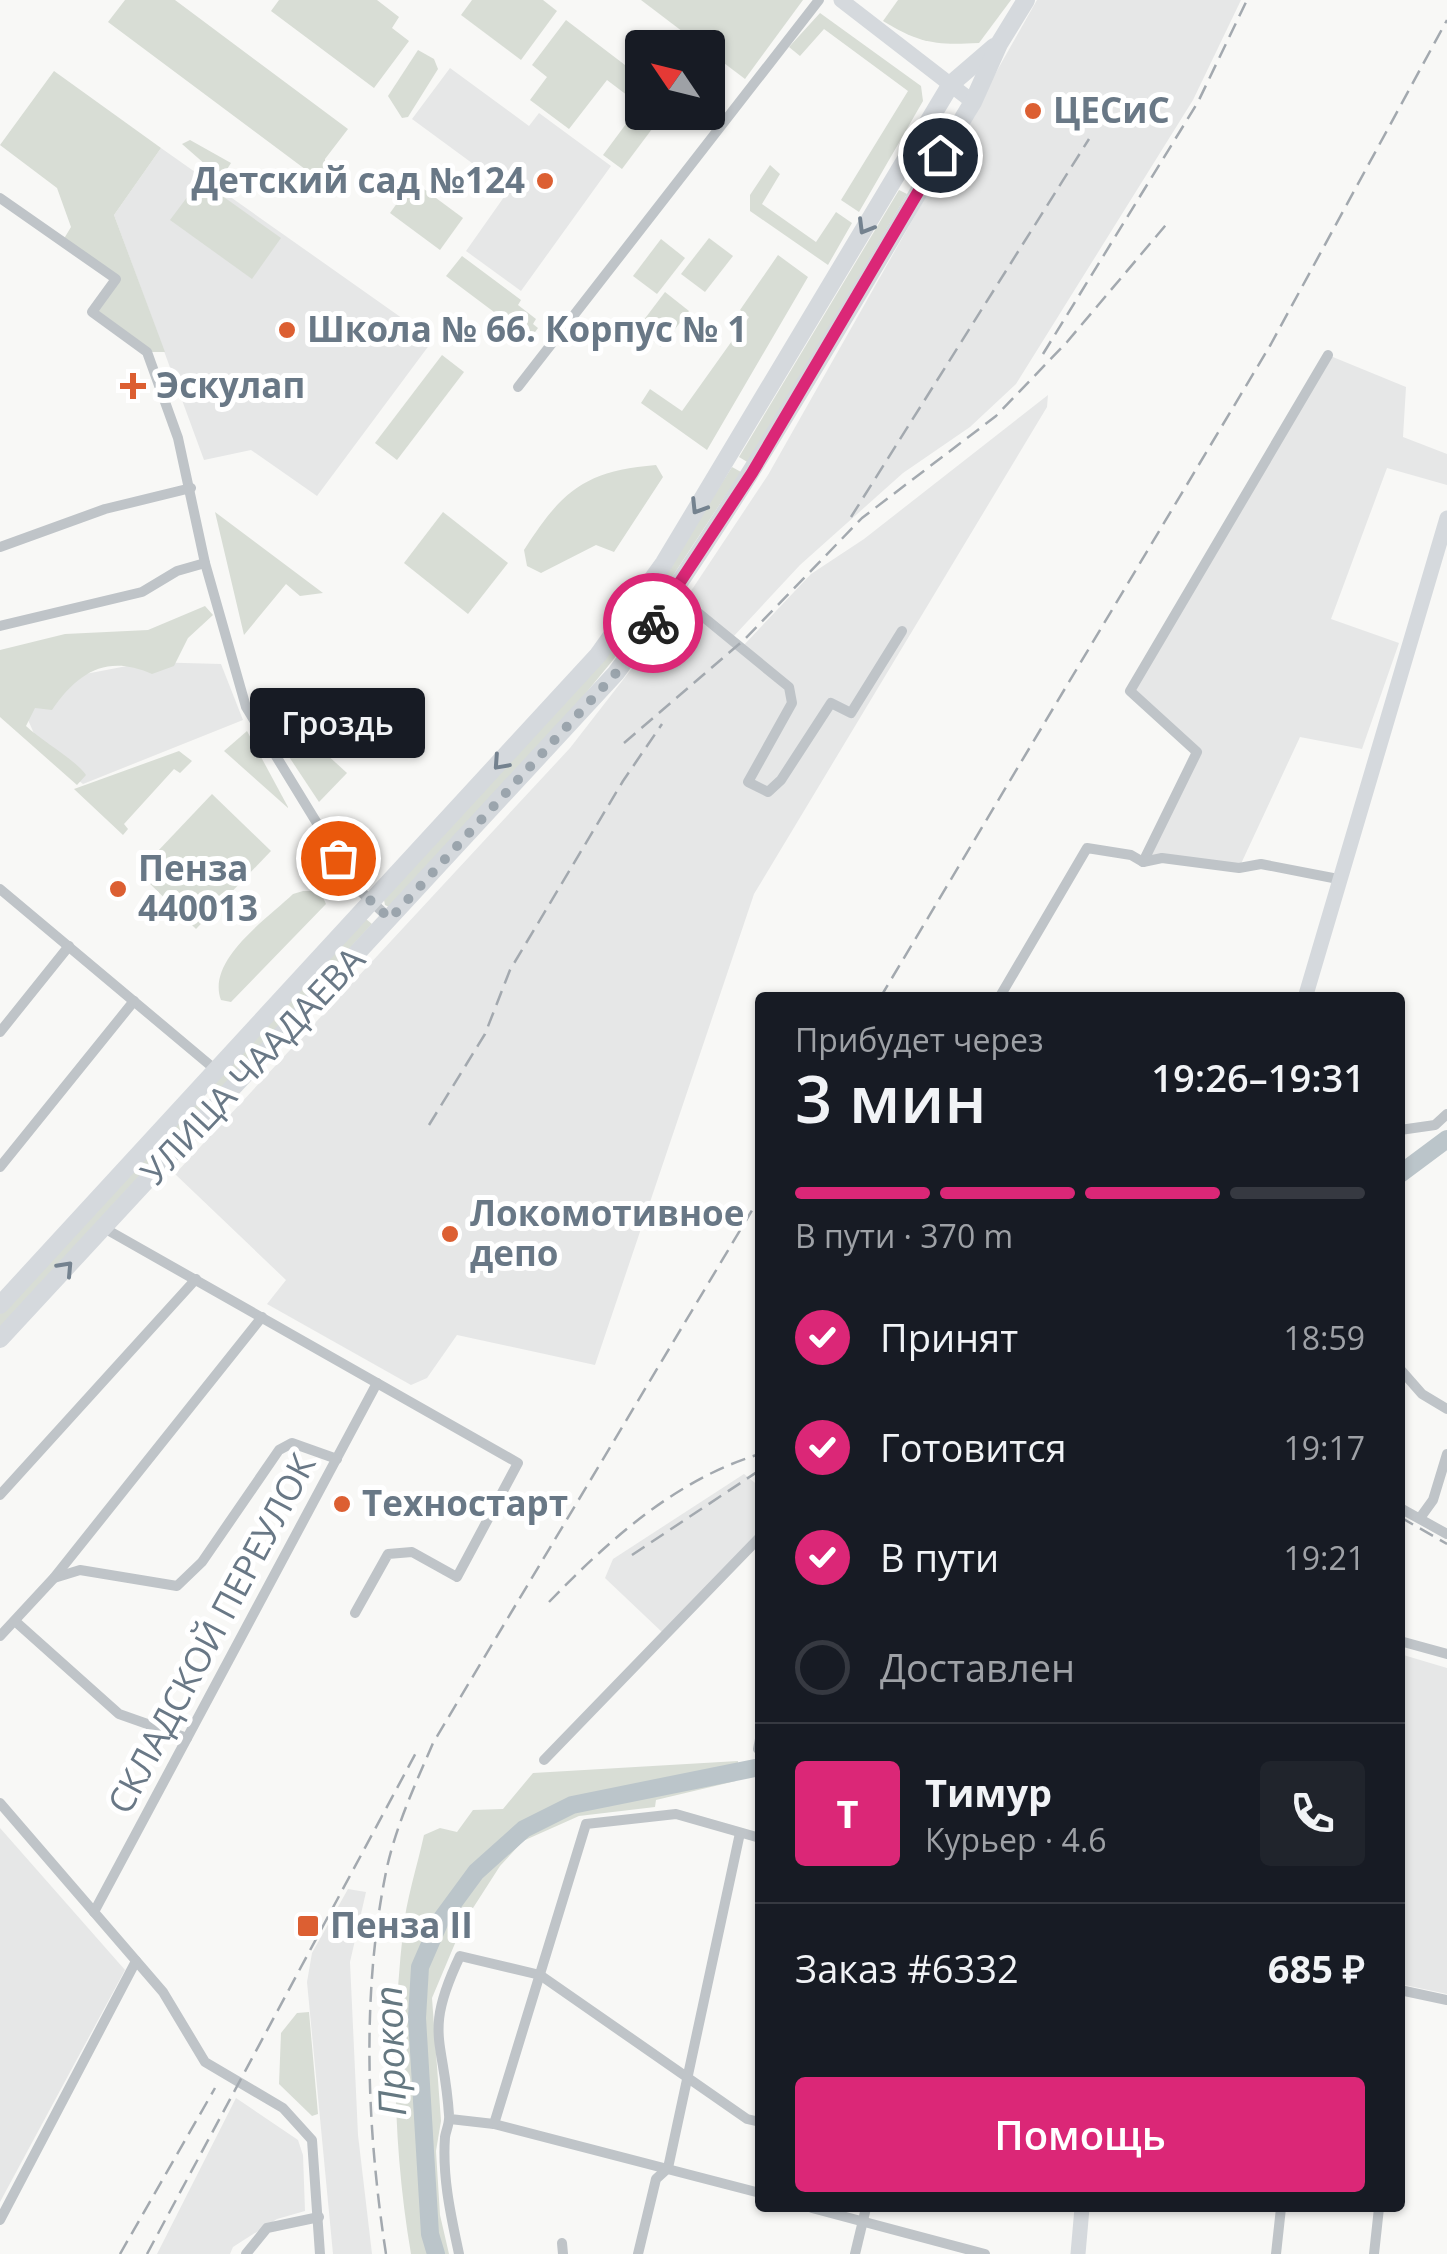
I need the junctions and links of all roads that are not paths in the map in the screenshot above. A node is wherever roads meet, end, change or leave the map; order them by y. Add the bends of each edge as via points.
1 (819, 0) edge
2 (841, 0) edge
3 (1026, 0) edge
4 (999, 44) junction
5 (952, 84) junction
6 (972, 102) junction
7 (0, 198) edge
8 (1328, 355) dead end
9 (518, 387) dead end
10 (191, 488) junction
11 (1447, 518) edge
12 (0, 548) edge
13 (205, 562) junction
14 (674, 593) junction
15 (0, 626) edge
16 (902, 631) dead end
17 (1142, 862) junction
18 (1338, 879) junction
19 (0, 889) edge
20 (372, 903) junction
21 (390, 919) junction
22 (70, 946) junction
23 (1003, 992) edge
24 (1306, 992) edge
25 (134, 1001) junction
26 (0, 1032) edge
27 (217, 1071) junction
28 (1447, 1114) edge
29 (1435, 1124) junction
30 (1405, 1129) edge
31 (1440, 1137) dead end
32 (0, 1167) edge
33 (104, 1228) junction
34 (196, 1279) junction
35 (0, 1306) edge
36 (262, 1317) junction
37 (0, 1339) edge
38 (1405, 1375) edge
39 (378, 1383) junction
40 (1447, 1409) edge
41 (1447, 1454) edge
42 (336, 1459) junction
43 (0, 1496) edge
44 (1405, 1510) edge
45 (1420, 1518) junction
46 (1447, 1534) edge
47 (755, 1542) edge
48 (53, 1579) junction
49 (355, 1613) dead end
50 (16, 1622) junction
51 (0, 1636) edge
52 (1405, 1642) edge
53 (1447, 1654) edge
54 (187, 1738) junction
55 (544, 1760) dead end
56 (0, 1803) edge
57 (740, 1833) junction
58 (755, 1837) edge
59 (94, 1912) junction
60 (136, 1961) junction
61 (540, 1975) junction
62 (1405, 1991) edge
63 (1447, 2000) edge
64 (688, 2074) junction
65 (450, 2119) junction
66 (755, 2121) edge
67 (494, 2124) junction
68 (668, 2168) junction
69 (755, 2192) edge
70 (828, 2212) edge
71 (865, 2212) edge
72 (1082, 2212) edge
73 (1281, 2212) edge
74 (1379, 2212) edge
75 (318, 2217) junction
76 (0, 2220) edge
77 (863, 2221) junction
78 (246, 2254) edge
79 (320, 2254) edge
80 (460, 2254) edge
81 (638, 2254) edge
82 (855, 2254) edge
83 (985, 2254) edge
84 (1078, 2254) edge
85 (1276, 2254) edge
86 (1374, 2254) edge

1 - 9 street
2 - 5 main road
3 - 4 main road, УЛИЦА ЧААДАЕВА
4 - 5 main road, УЛИЦА ЧААДАЕВА
4 - 6 main road, УЛИЦА ЧААДАЕВА
5 - 6 main road
5 -> 20 main road, УЛИЦА ЧААДАЕВА via 664,563 598,656
6 - 14 main road, УЛИЦА ЧААДАЕВА
7 - 10 street via 116,279 92,312 147,352
8 - 17 street via 1130,691 1197,752
10 - 12 street via 105,509
10 - 13 street
11 - 18 main road
13 - 15 street via 142,592
13 - 20 street via 246,707
14 - 16 street via 790,688 792,703 748,782 768,792 831,703 851,713
14 - 21 main road, УЛИЦА ЧААДАЕВА via 616,673
17 - 18 street via 1261,864
17 - 23 street via 1087,848
18 - 24 main road
19 - 22 street
20 - 21 street
20 - 27 main road, УЛИЦА ЧААДАЕВА
21 - 33 main road, УЛИЦА ЧААДАЕВА
22 - 25 street
22 - 26 street
25 - 27 street
25 - 32 street
27 - 35 main road, УЛИЦА ЧААДАЕВА
28 - 29 street
29 - 30 street
29 - 31 street
33 - 34 street
37 -> 33 main road, УЛИЦА ЧААДАЕВА
34 - 36 street
34 - 43 street
36 - 39 street
36 - 48 street
38 - 40 street
39 - 42 street, СКЛАДСКОЙ ПЕРЕУЛОК
39 - 49 street via 518,1463 458,1577 412,1552 388,1554
41 - 45 street
42 - 48 street via 292,1443 279,1450 202,1562 176,1586 80,1570
42 - 54 street, СКЛАДСКОЙ ПЕРЕУЛОК
44 - 45 street
45 - 46 street
47 - 55 street
48 - 50 street
50 - 51 street
50 - 54 street via 118,1714
52 - 53 street
54 - 59 street, СКЛАДСКОЙ ПЕРЕУЛОК
56 - 59 street
57 - 58 street
57 - 61 street via 676,1814 586,1824
57 - 64 street
59 - 60 street
60 - 75 street via 163,1992 204,2062 283,2108 312,2140
60 - 76 street
61 - 64 street
61 - 65 street via 460,1956 439,2000 436,2040
61 - 67 street
62 - 63 street
64 - 66 street
64 - 68 street
65 - 67 street
65 - 80 street via 448,2204
67 - 68 street
68 - 69 street
68 - 81 street via 656,2178
70 - 77 street
71 - 77 street
72 - 84 main road
73 - 85 street
74 - 86 street
75 - 78 street via 267,2228
75 - 79 street
77 - 82 street
77 - 83 street

